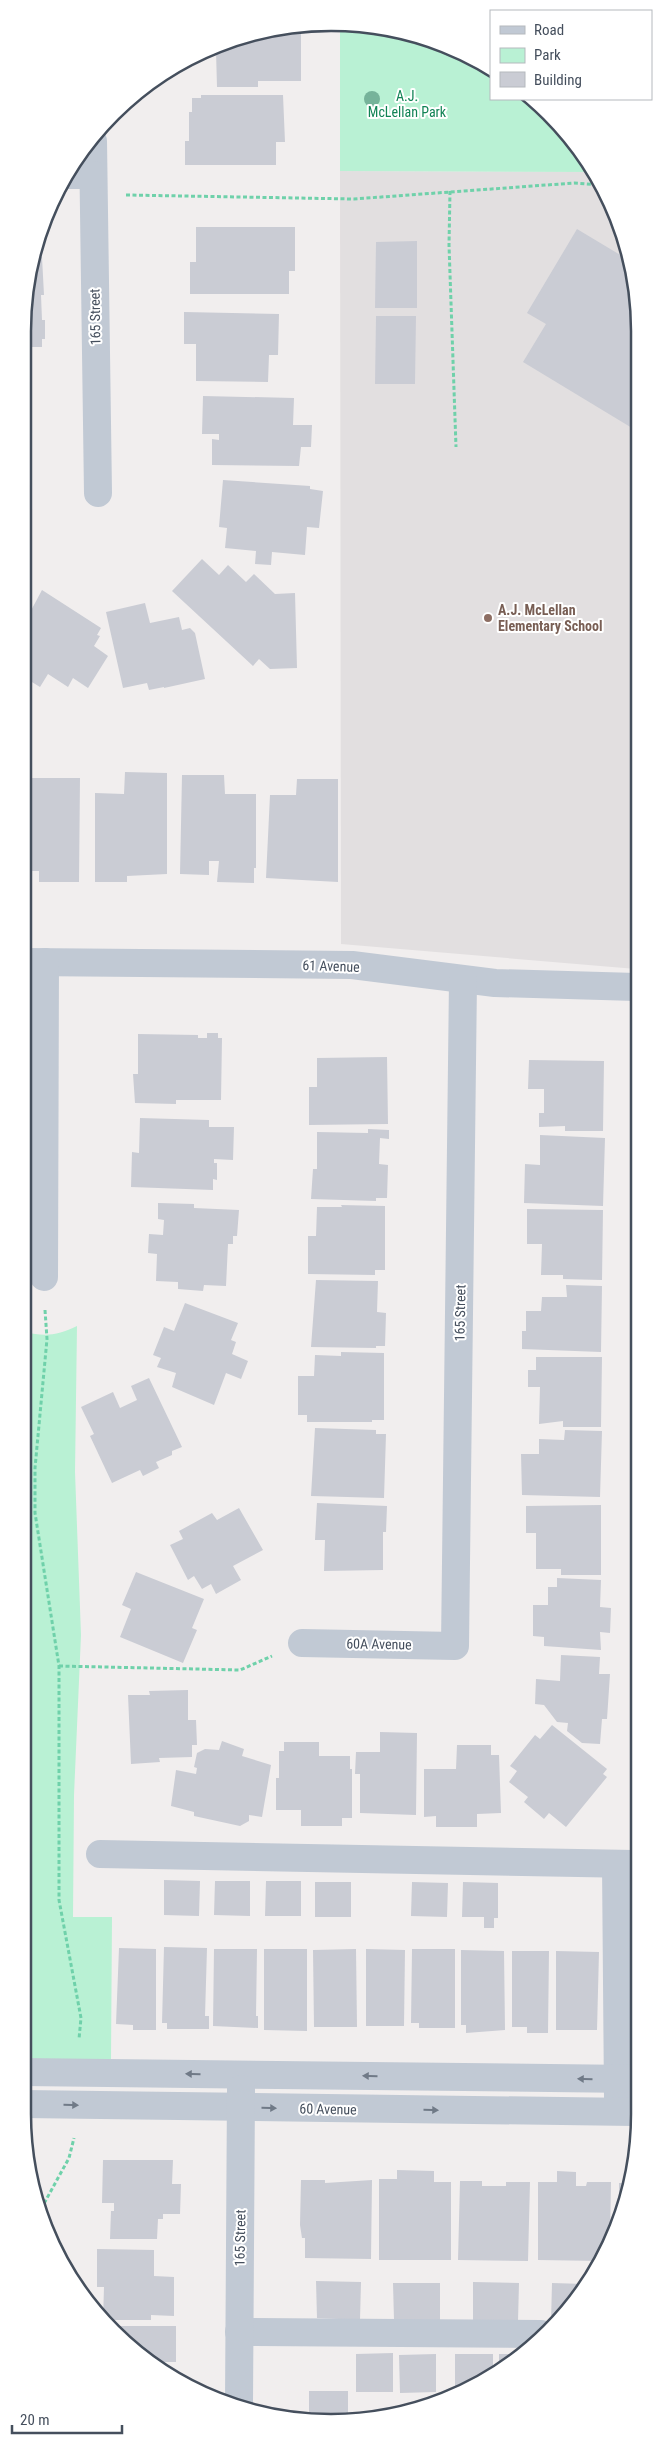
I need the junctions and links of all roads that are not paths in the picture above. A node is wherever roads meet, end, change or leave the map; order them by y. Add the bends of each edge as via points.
1 (87, 157) edge
2 (80, 176) edge
3 (98, 493) dead end
4 (35, 962) edge
5 (463, 980) junction
6 (631, 987) edge
7 (44, 1277) road end
8 (302, 1643) road end
9 (455, 1646) joint
10 (100, 1854) dead end
11 (625, 1864) edge
12 (31, 2072) edge
13 (242, 2074) junction
14 (626, 2079) edge
15 (31, 2104) edge
16 (241, 2108) junction
17 (626, 2112) edge
18 (239, 2332) junction
19 (534, 2334) edge
20 (239, 2399) edge

1 - 2 street, 165 Street
2 - 3 street, 165 Street
4 - 5 street, 61 Avenue via 352,965
4 - 7 street
5 - 6 street, 61 Avenue
5 - 9 street, 165 Street
8 - 9 street, 60A Avenue
10 - 11 street
11 - 14 street
13 -> 12 street
14 -> 13 street
13 - 16 street, 165 Street
14 - 17 street
15 -> 16 street, 60 Avenue
16 -> 17 street, 60 Avenue
16 - 18 street, 165 Street
18 - 19 street
18 - 20 street, 165 Street

